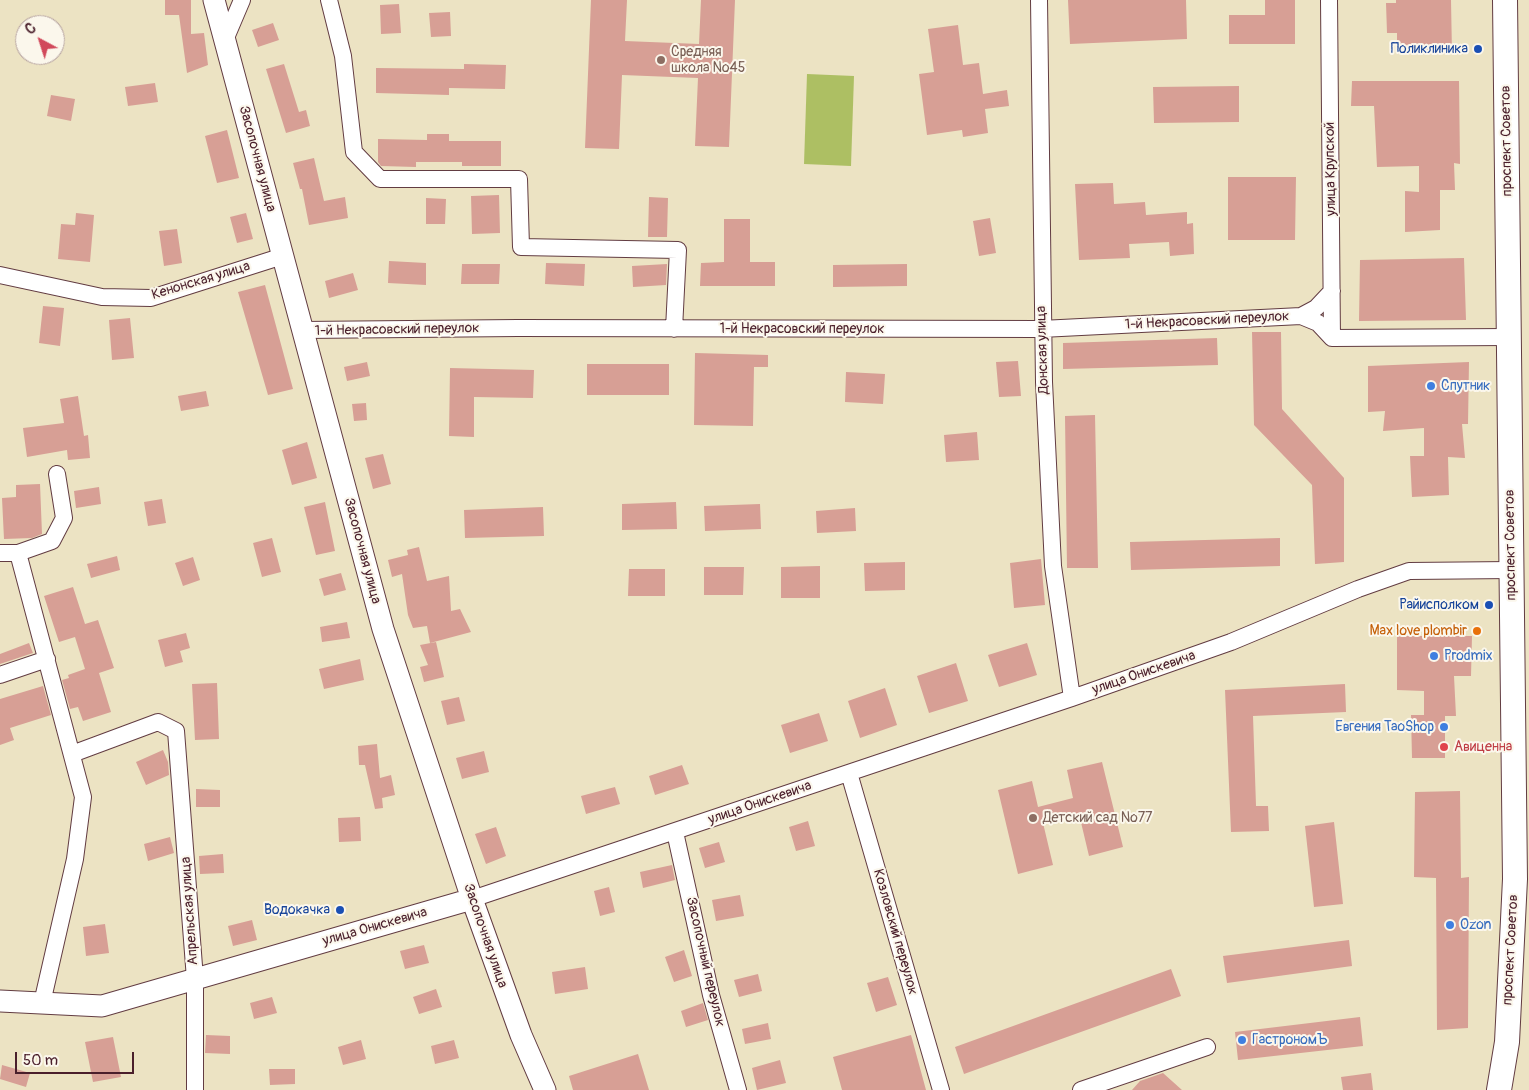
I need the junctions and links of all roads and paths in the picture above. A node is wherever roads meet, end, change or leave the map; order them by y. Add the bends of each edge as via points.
1 (214, 0) edge
2 (242, 0) edge
3 (329, 0) edge
4 (1039, 0) edge
5 (1329, 0) edge
6 (1506, 0) edge
7 (225, 40) junction
8 (283, 256) junction
9 (0, 275) edge
10 (1332, 291) junction
11 (1301, 316) junction
12 (674, 329) junction
13 (1042, 329) junction
14 (302, 330) junction
15 (1509, 337) junction
16 (1332, 338) junction
17 (57, 474) dead end
18 (0, 553) edge
19 (18, 553) junction
20 (1511, 570) junction
21 (47, 659) junction
22 (0, 675) edge
23 (1072, 698) junction
24 (72, 754) junction
25 (849, 773) junction
26 (675, 832) junction
27 (472, 899) junction
28 (195, 979) junction
29 (0, 1001) edge
30 (42, 1003) junction
31 (1207, 1047) dead end
32 (195, 1090) edge
33 (545, 1090) edge
34 (738, 1090) edge
35 (941, 1090) edge
36 (1081, 1090) edge
37 (1499, 1090) edge

1 - 7 street, Засопочная улица
2 - 7 street
3 - 12 street via 343,56 354,152 380,179 519,179 521,248 678,250
4 - 13 street, Донская улица
5 - 10 street, улица Крупской
6 - 15 main road, проспект Советов
7 - 8 street, Засопочная улица
8 - 9 street, Кенонская улица via 151,298 102,297
8 - 14 street, Засопочная улица
10 - 11 street via 1316,308
10 - 16 street, улица Крупской
11 - 13 street, 1-й Некрасовский переулок
11 - 16 street via 1318,323
12 - 13 street, 1-й Некрасовский переулок
12 - 14 street, 1-й Некрасовский переулок
13 - 23 street, Донская улица via 1053,566
14 - 27 street, Засопочная улица via 383,629
15 - 16 street
15 - 20 main road, проспект Советов
17 - 19 street via 64,518 52,541
18 - 19 street
19 - 21 street
20 - 23 street, улица Онискевича via 1409,571 1231,642
20 - 37 main road, проспект Советов via 1515,879 1507,1042
21 - 22 street
21 - 24 street
23 - 25 street, улица Онискевича
24 - 28 street, Апрельская улица via 158,722 176,731
24 - 30 street via 83,797 75,859
25 - 26 street, улица Онискевича
25 - 35 street, Козловский переулок
26 - 27 street, улица Онискевича
26 - 34 street, Засопочный переулок via 711,995
27 - 28 street, улица Онискевича
27 - 33 street, Засопочная улица via 520,1035
28 - 30 street, улица Онискевича via 102,1006
28 - 32 street, Апрельская улица
29 - 30 street, улица Онискевича
31 - 36 street

